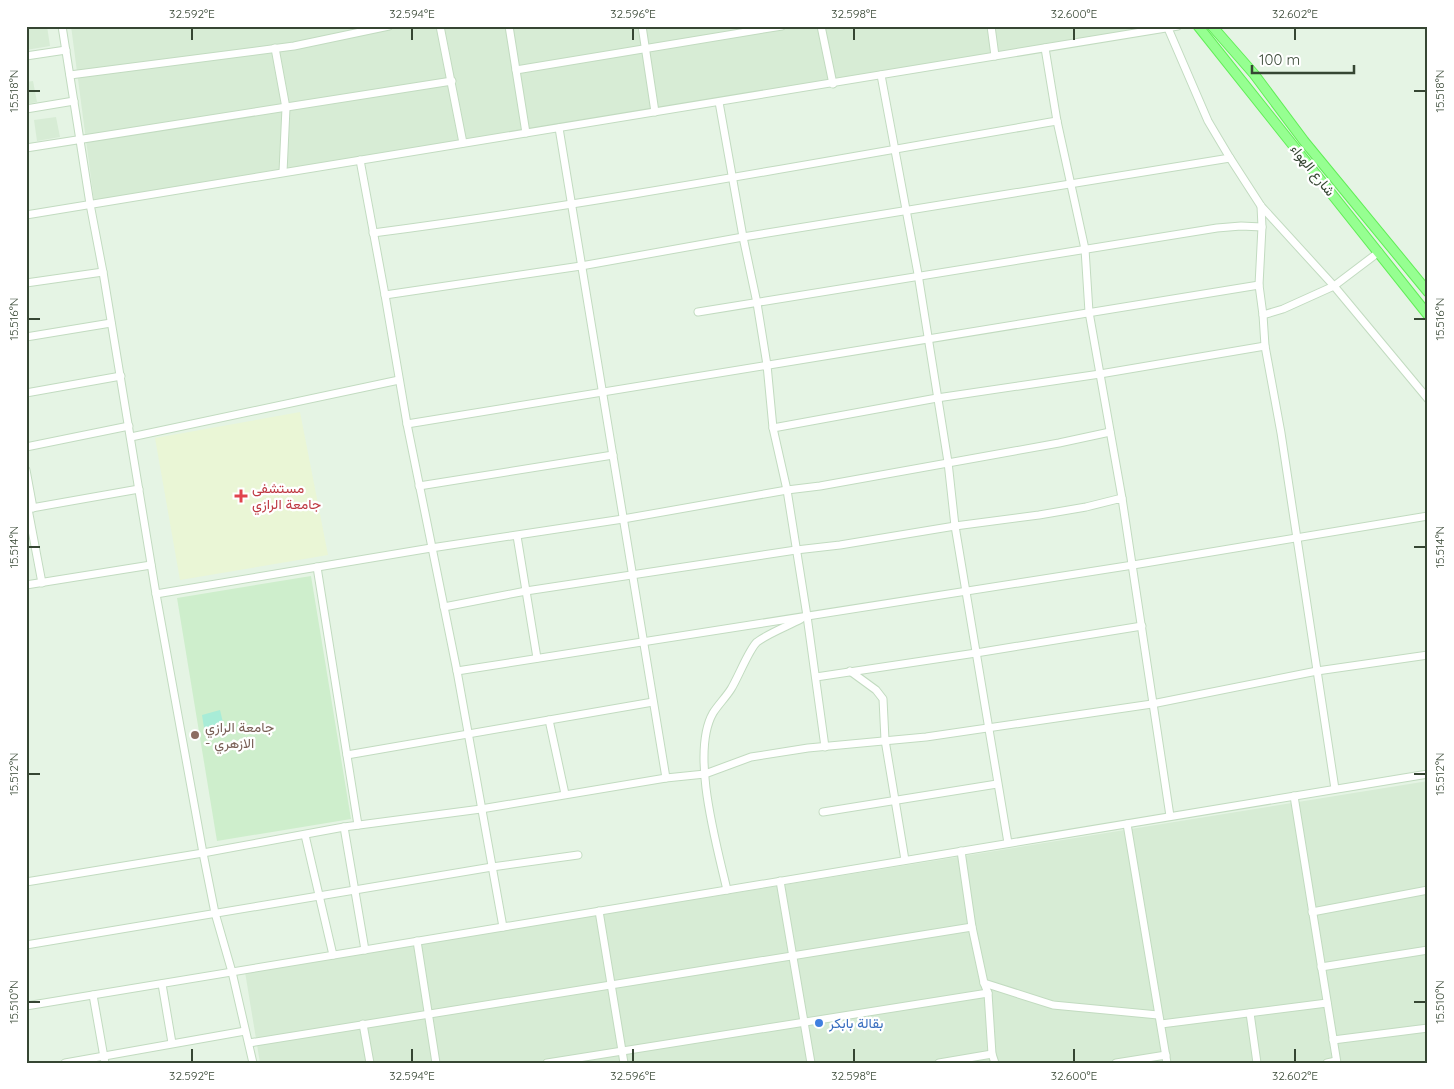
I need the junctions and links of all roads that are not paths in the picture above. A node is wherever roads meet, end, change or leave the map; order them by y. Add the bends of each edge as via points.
1 (62, 26) edge
2 (389, 26) edge
3 (440, 26) edge
4 (509, 26) edge
5 (642, 26) edge
6 (782, 26) edge
7 (821, 26) edge
8 (991, 26) edge
9 (1178, 26) edge
10 (1198, 26) edge
11 (1212, 26) edge
12 (1167, 27) edge
13 (275, 48) junction
14 (646, 48) junction
15 (1045, 48) junction
16 (66, 50) junction
17 (26, 56) edge
18 (994, 56) junction
19 (516, 70) junction
20 (70, 75) junction
21 (881, 75) junction
22 (452, 81) junction
23 (833, 84) junction
24 (74, 100) junction
25 (719, 102) junction
26 (286, 108) junction
27 (26, 109) edge
28 (655, 112) junction
29 (1057, 120) junction
30 (559, 128) junction
31 (526, 133) junction
32 (80, 139) junction
33 (463, 143) junction
34 (26, 148) edge
35 (895, 148) junction
36 (1230, 158) junction
37 (360, 160) junction
38 (283, 172) junction
39 (732, 176) junction
40 (1071, 184) junction
41 (90, 204) junction
42 (571, 204) junction
43 (1261, 206) junction
44 (907, 210) junction
45 (26, 215) edge
46 (1262, 227) junction
47 (372, 233) junction
48 (743, 237) junction
49 (1085, 250) junction
50 (1379, 252) junction
51 (582, 266) junction
52 (103, 272) junction
53 (918, 276) junction
54 (26, 283) edge
55 (1259, 285) junction
56 (1334, 286) junction
57 (1428, 292) edge
58 (385, 295) junction
59 (757, 303) junction
60 (698, 312) dead end
61 (1089, 312) junction
62 (1264, 315) junction
63 (1428, 315) edge
64 (111, 323) junction
65 (26, 337) edge
66 (928, 338) junction
67 (1265, 346) junction
68 (767, 365) junction
69 (1100, 374) junction
70 (121, 376) junction
71 (399, 380) junction
72 (602, 392) junction
73 (26, 393) edge
74 (938, 398) junction
75 (1428, 399) edge
76 (407, 424) junction
77 (129, 426) junction
78 (773, 428) junction
79 (1110, 432) junction
80 (131, 437) junction
81 (26, 447) edge
82 (613, 455) junction
83 (948, 462) junction
84 (26, 470) edge
85 (419, 486) junction
86 (139, 489) junction
87 (787, 490) junction
88 (1122, 498) junction
89 (29, 508) edge
90 (1428, 516) edge
91 (623, 519) junction
92 (955, 526) junction
93 (517, 536) junction
94 (1297, 538) junction
95 (431, 548) junction
96 (796, 550) junction
97 (1133, 564) junction
98 (151, 565) junction
99 (317, 567) junction
100 (632, 575) junction
101 (42, 583) junction
102 (26, 585) edge
103 (965, 590) junction
104 (526, 591) junction
105 (156, 594) junction
106 (444, 607) junction
107 (807, 616) junction
108 (1142, 626) junction
109 (644, 642) junction
110 (976, 653) junction
111 (1428, 655) edge
112 (537, 658) junction
113 (1317, 670) junction
114 (457, 671) junction
115 (850, 671) junction
116 (816, 677) junction
117 (654, 702) junction
118 (1152, 704) junction
119 (549, 720) junction
120 (988, 728) junction
121 (468, 735) junction
122 (885, 740) junction
123 (825, 747) junction
124 (347, 755) junction
125 (705, 774) junction
126 (1428, 774) edge
127 (666, 778) junction
128 (997, 784) junction
129 (1335, 789) junction
130 (565, 794) junction
131 (1294, 796) junction
132 (895, 801) junction
133 (481, 809) junction
134 (823, 812) dead end
135 (1170, 816) junction
136 (1127, 824) junction
137 (358, 825) junction
138 (344, 827) junction
139 (305, 835) junction
140 (1008, 843) junction
141 (960, 851) junction
142 (202, 853) junction
143 (578, 855) dead end
144 (905, 860) junction
145 (492, 867) junction
146 (780, 881) junction
147 (26, 882) edge
148 (355, 890) junction
149 (726, 890) junction
150 (1428, 890) edge
151 (320, 896) junction
152 (599, 911) junction
153 (1312, 912) junction
154 (215, 913) junction
155 (503, 927) junction
156 (972, 927) junction
157 (416, 942) junction
158 (26, 945) edge
159 (366, 950) junction
160 (1428, 950) edge
161 (333, 955) junction
162 (793, 956) junction
163 (1321, 967) junction
164 (232, 972) junction
165 (984, 983) junction
166 (162, 984) junction
167 (611, 985) junction
168 (988, 992) junction
169 (93, 995) junction
170 (1327, 1003) junction
171 (26, 1006) edge
172 (1250, 1013) junction
173 (428, 1014) junction
174 (1158, 1015) junction
175 (804, 1022) junction
176 (363, 1024) junction
177 (1160, 1024) junction
178 (1428, 1028) edge
179 (245, 1031) junction
180 (1333, 1040) junction
181 (172, 1043) junction
182 (249, 1043) junction
183 (622, 1051) junction
184 (992, 1054) junction
185 (1166, 1055) junction
186 (104, 1059) edge
187 (1336, 1062) edge
188 (65, 1063) edge
189 (253, 1063) edge
190 (370, 1063) edge
191 (436, 1063) edge
192 (547, 1063) edge
193 (624, 1063) edge
194 (811, 1063) edge
195 (939, 1063) edge
196 (995, 1063) edge
197 (1116, 1063) edge
198 (1167, 1063) edge
199 (1257, 1063) edge
200 (1328, 1063) edge

1 - 16 street
2 - 13 street
3 - 22 street
4 - 19 street
5 - 14 street
6 - 14 street
7 - 23 street
8 - 18 street
9 - 12 street
10 - 50 main road, شارع الهواء
11 - 57 main road, شارع الهواء
12 - 15 street
12 - 36 street via 1208,122
13 - 20 street
13 - 26 street
14 - 19 street
14 - 28 street
15 - 18 street
15 - 29 street
16 - 17 street
16 - 20 street
18 - 21 street
19 - 31 street
20 - 24 street
21 - 23 street
21 - 35 street
22 - 26 street
22 - 33 street
23 - 25 street
24 - 27 street
24 - 32 street
25 - 28 street
25 - 39 street
26 - 32 street
26 - 38 street
28 - 30 street
29 - 35 street
29 - 40 street
30 - 31 street
30 - 42 street
31 - 33 street
32 - 34 street
32 - 41 street
33 - 37 street
35 - 39 street
35 - 44 street
36 - 40 street
36 - 43 street
37 - 38 street
37 - 47 street
38 - 41 street
39 - 42 street
39 - 48 street
40 - 44 street
40 - 49 street
41 - 45 street
41 - 52 street
42 - 47 street
42 - 51 street
43 - 46 street
43 - 56 street
44 - 48 street
44 - 53 street
46 - 49 street via 1217,228
46 - 55 street
47 - 58 street
48 - 51 street
48 - 59 street
49 - 53 street
49 - 61 street
50 - 56 street
50 - 63 main road, شارع الهواء
51 - 58 street
51 - 72 street
52 - 54 street
52 - 64 street
53 - 59 street
53 - 66 street
55 - 61 street
55 - 62 street
56 - 62 street
56 - 75 street
58 - 71 street
59 - 60 street
59 - 68 street
61 - 66 street
61 - 69 street
62 - 67 street
64 - 65 street
64 - 70 street
66 - 68 street
66 - 74 street
67 - 69 street
67 - 94 street
68 - 72 street
68 - 78 street
69 - 74 street
69 - 79 street
70 - 73 street
70 - 77 street
71 - 76 street
71 - 80 street
72 - 76 street
72 - 82 street
74 - 78 street
74 - 83 street
76 - 85 street
77 - 80 street
77 - 81 street
78 - 87 street
79 - 83 street via 1059,444
79 - 88 street
80 - 86 street
82 - 85 street
82 - 91 street
83 - 87 street
83 - 92 street
84 - 89 street
85 - 95 street
86 - 89 street
86 - 98 street
87 - 91 street
87 - 96 street
88 - 92 street via 1039,515
88 - 97 street
89 - 101 street
90 - 94 street
91 - 93 street
91 - 100 street
92 - 96 street
92 - 103 street
93 - 95 street
93 - 104 street
94 - 97 street
94 - 113 street
95 - 99 street
95 - 106 street
96 - 100 street
96 - 107 street
97 - 103 street
97 - 108 street
98 - 101 street
98 - 105 street
99 - 105 street
99 - 124 street
100 - 104 street
100 - 109 street
101 - 102 street
103 - 107 street
103 - 110 street
104 - 106 street
104 - 112 street
105 - 142 street
106 - 114 street
107 - 109 street
107 - 116 street
107 - 125 street via 756,643 708,726 703,753
108 - 110 street
108 - 118 street
109 - 112 street
109 - 117 street
110 - 115 street
110 - 120 street
111 - 113 street
112 - 114 street
113 - 118 street
113 - 129 street
114 - 121 street
115 - 116 street
115 - 122 street via 883,698
116 - 123 street
117 - 119 street
117 - 127 street
118 - 120 street
118 - 135 street
119 - 121 street
119 - 130 street
120 - 122 street
120 - 128 street
121 - 124 street
121 - 133 street
122 - 123 street
122 - 132 street
123 - 125 street via 751,757
124 - 137 street
125 - 127 street
125 - 149 street via 711,822
126 - 129 street
127 - 130 street
128 - 132 street
128 - 140 street
129 - 131 street
130 - 133 street
131 - 135 street
131 - 153 street
132 - 134 street
132 - 144 street
133 - 137 street
133 - 145 street
135 - 136 street
136 - 140 street
136 - 174 street
137 - 138 street
138 - 139 street
138 - 148 street
139 - 142 street
139 - 151 street
140 - 141 street
141 - 144 street
141 - 156 street
142 - 147 street
142 - 154 street
143 - 145 street
144 - 146 street
145 - 148 street
145 - 155 street
146 - 149 street
146 - 162 street
148 - 151 street
148 - 159 street
149 - 152 street
150 - 153 street
151 - 154 street
151 - 161 street
152 - 155 street
152 - 167 street
153 - 163 street
154 - 158 street
154 - 164 street
155 - 157 street
156 - 162 street
156 - 165 street
157 - 159 street
157 - 173 street
159 - 161 street
160 - 163 street
161 - 164 street
162 - 167 street
162 - 175 street
163 - 170 street
164 - 166 street
164 - 179 street
165 - 168 street
165 - 174 street via 1053,1005
166 - 169 street
166 - 181 street
167 - 173 street
167 - 183 street
168 - 175 street
168 - 184 street
169 - 171 street
169 - 186 street
170 - 172 street
170 - 180 street
172 - 177 street
172 - 199 street
173 - 176 street
173 - 191 street
174 - 177 street
175 - 183 street
175 - 194 street
176 - 182 street
176 - 190 street
177 - 185 street
178 - 180 street
179 - 181 street
179 - 182 street
180 - 187 street
181 - 186 street
182 - 189 street
183 - 192 street
183 - 193 street
184 - 195 street
184 - 196 street
185 - 197 street
185 - 198 street
186 - 188 street
187 - 200 street

